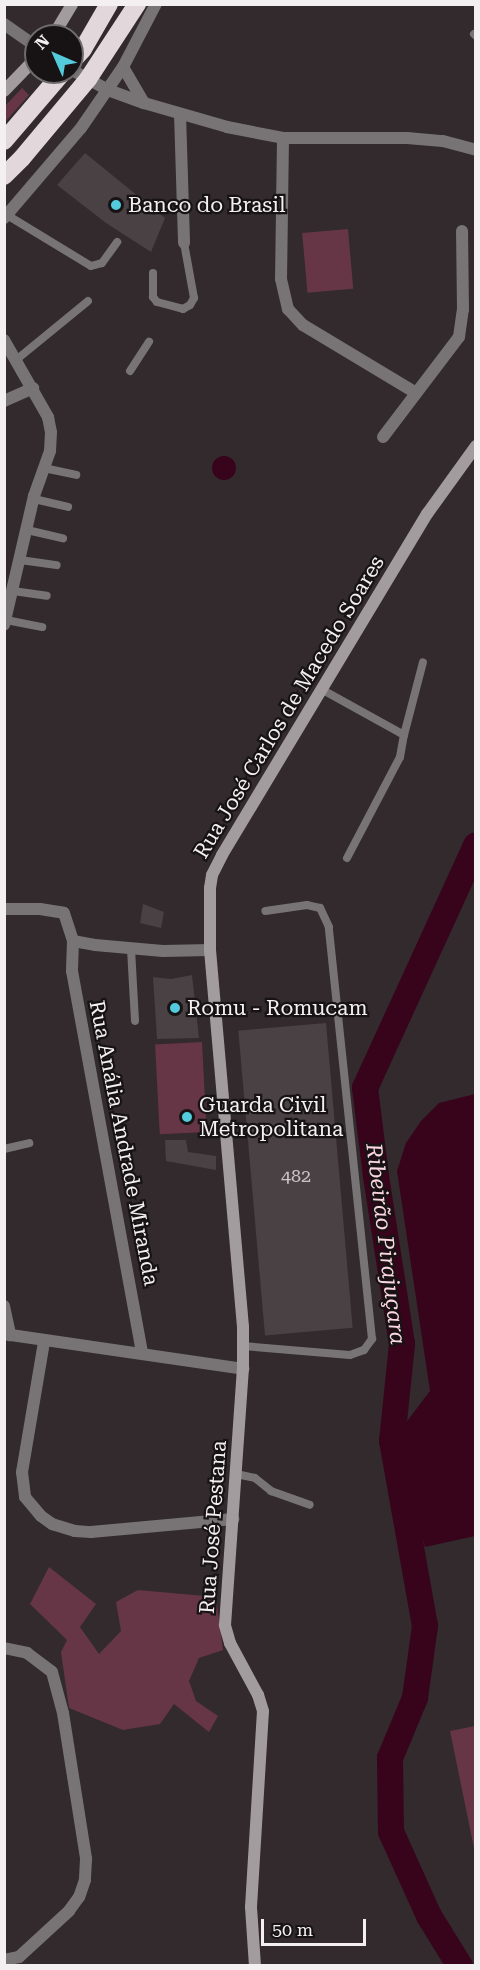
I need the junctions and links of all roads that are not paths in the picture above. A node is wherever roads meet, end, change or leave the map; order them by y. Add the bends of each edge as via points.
1 (72, 4) edge
2 (109, 4) edge
3 (137, 4) edge
4 (156, 4) edge
5 (4, 24) edge
6 (60, 24) edge
7 (24, 38) edge
8 (84, 47) edge
9 (123, 67) junction
10 (84, 70) edge
11 (24, 71) edge
12 (84, 77) edge
13 (53, 84) edge
14 (74, 84) edge
15 (108, 90) junction
16 (4, 92) edge
17 (144, 103) junction
18 (180, 114) junction
19 (283, 138) junction
20 (4, 141) edge
21 (476, 150) edge
22 (4, 176) edge
23 (6, 217) edge
24 (462, 231) dead end
25 (117, 242) dead end
26 (184, 243) joint
27 (153, 273) dead end
28 (88, 301) dead end
29 (4, 340) edge
30 (148, 342) dead end
31 (16, 360) junction
32 (130, 371) dead end
33 (33, 388) junction
34 (416, 393) junction
35 (4, 401) edge
36 (383, 437) dead end
37 (476, 446) edge
38 (44, 468) junction
39 (76, 475) dead end
40 (34, 499) junction
41 (68, 507) dead end
42 (27, 530) junction
43 (63, 538) dead end
44 (20, 560) junction
45 (57, 565) dead end
46 (13, 591) junction
47 (47, 596) dead end
48 (5, 622) edge
49 (42, 627) dead end
50 (423, 662) dead end
51 (321, 689) junction
52 (404, 735) junction
53 (346, 858) dead end
54 (4, 909) edge
55 (266, 911) dead end
56 (73, 941) junction
57 (131, 949) junction
58 (210, 950) junction
59 (135, 1021) dead end
60 (29, 1143) dead end
61 (4, 1149) edge
62 (4, 1306) edge
63 (7, 1335) edge
64 (45, 1342) junction
65 (243, 1346) junction
66 (142, 1353) junction
67 (243, 1369) junction
68 (236, 1474) junction
69 (310, 1505) dead end
70 (233, 1519) junction
71 (4, 1647) edge
72 (4, 1960) edge
73 (20, 1961) edge
74 (255, 1965) edge

1 - 6 street
2 - 8 highway
3 - 10 highway
4 - 9 street
5 - 7 street
9 - 15 street
9 - 17 street
11 - 16 street
12 - 15 street
13 - 20 highway
14 - 22 highway via 22,159
15 - 17 street
15 - 23 street
17 - 18 street
18 - 19 street
18 - 26 street
19 - 21 street via 407,138 442,141
19 - 34 street via 281,279 288,309 303,325
23 - 25 lane via 91,266 102,263
24 - 34 street via 462,325 452,349
26 - 27 lane via 194,298 190,305 183,309 157,302 153,297
28 - 31 lane
29 - 31 street
30 - 32 lane
31 - 33 street
33 - 35 street
33 - 38 street via 51,432
34 - 36 street
37 - 51 street, Rua José Carlos de Macedo Soares via 427,514
38 - 39 lane
38 - 40 street
40 - 41 lane
40 - 42 street
42 - 43 lane
42 - 44 street
44 - 45 lane
44 - 46 street
46 - 47 lane
46 - 48 street
48 - 49 lane
50 - 52 lane
51 - 52 lane
51 - 58 street, Rua José Carlos de Macedo Soares via 212,874
52 - 53 lane via 400,757
54 - 56 street via 64,913
55 - 65 lane via 306,905 320,908 329,927 372,1339 364,1350 350,1355
56 - 57 street
56 - 66 street, Rua Anália Andrade Miranda via 72,971
57 - 58 street
57 - 59 lane
58 - 65 street, Rua José Carlos de Macedo Soares via 242,1294
60 - 61 lane
62 - 63 street
63 - 64 street
64 - 66 street
64 - 70 street via 22,1472 25,1497 41,1516 52,1524 91,1532
65 - 67 street, Rua José Carlos de Macedo Soares
66 - 67 street
67 - 68 street, Rua José Pestana
68 - 69 lane via 255,1478 270,1491
68 - 70 street, Rua José Pestana
70 - 74 street, Rua José Pestana via 225,1625 263,1711 251,1907
71 - 73 street via 27,1653 52,1672 63,1713 86,1859 79,1897
72 - 73 street

